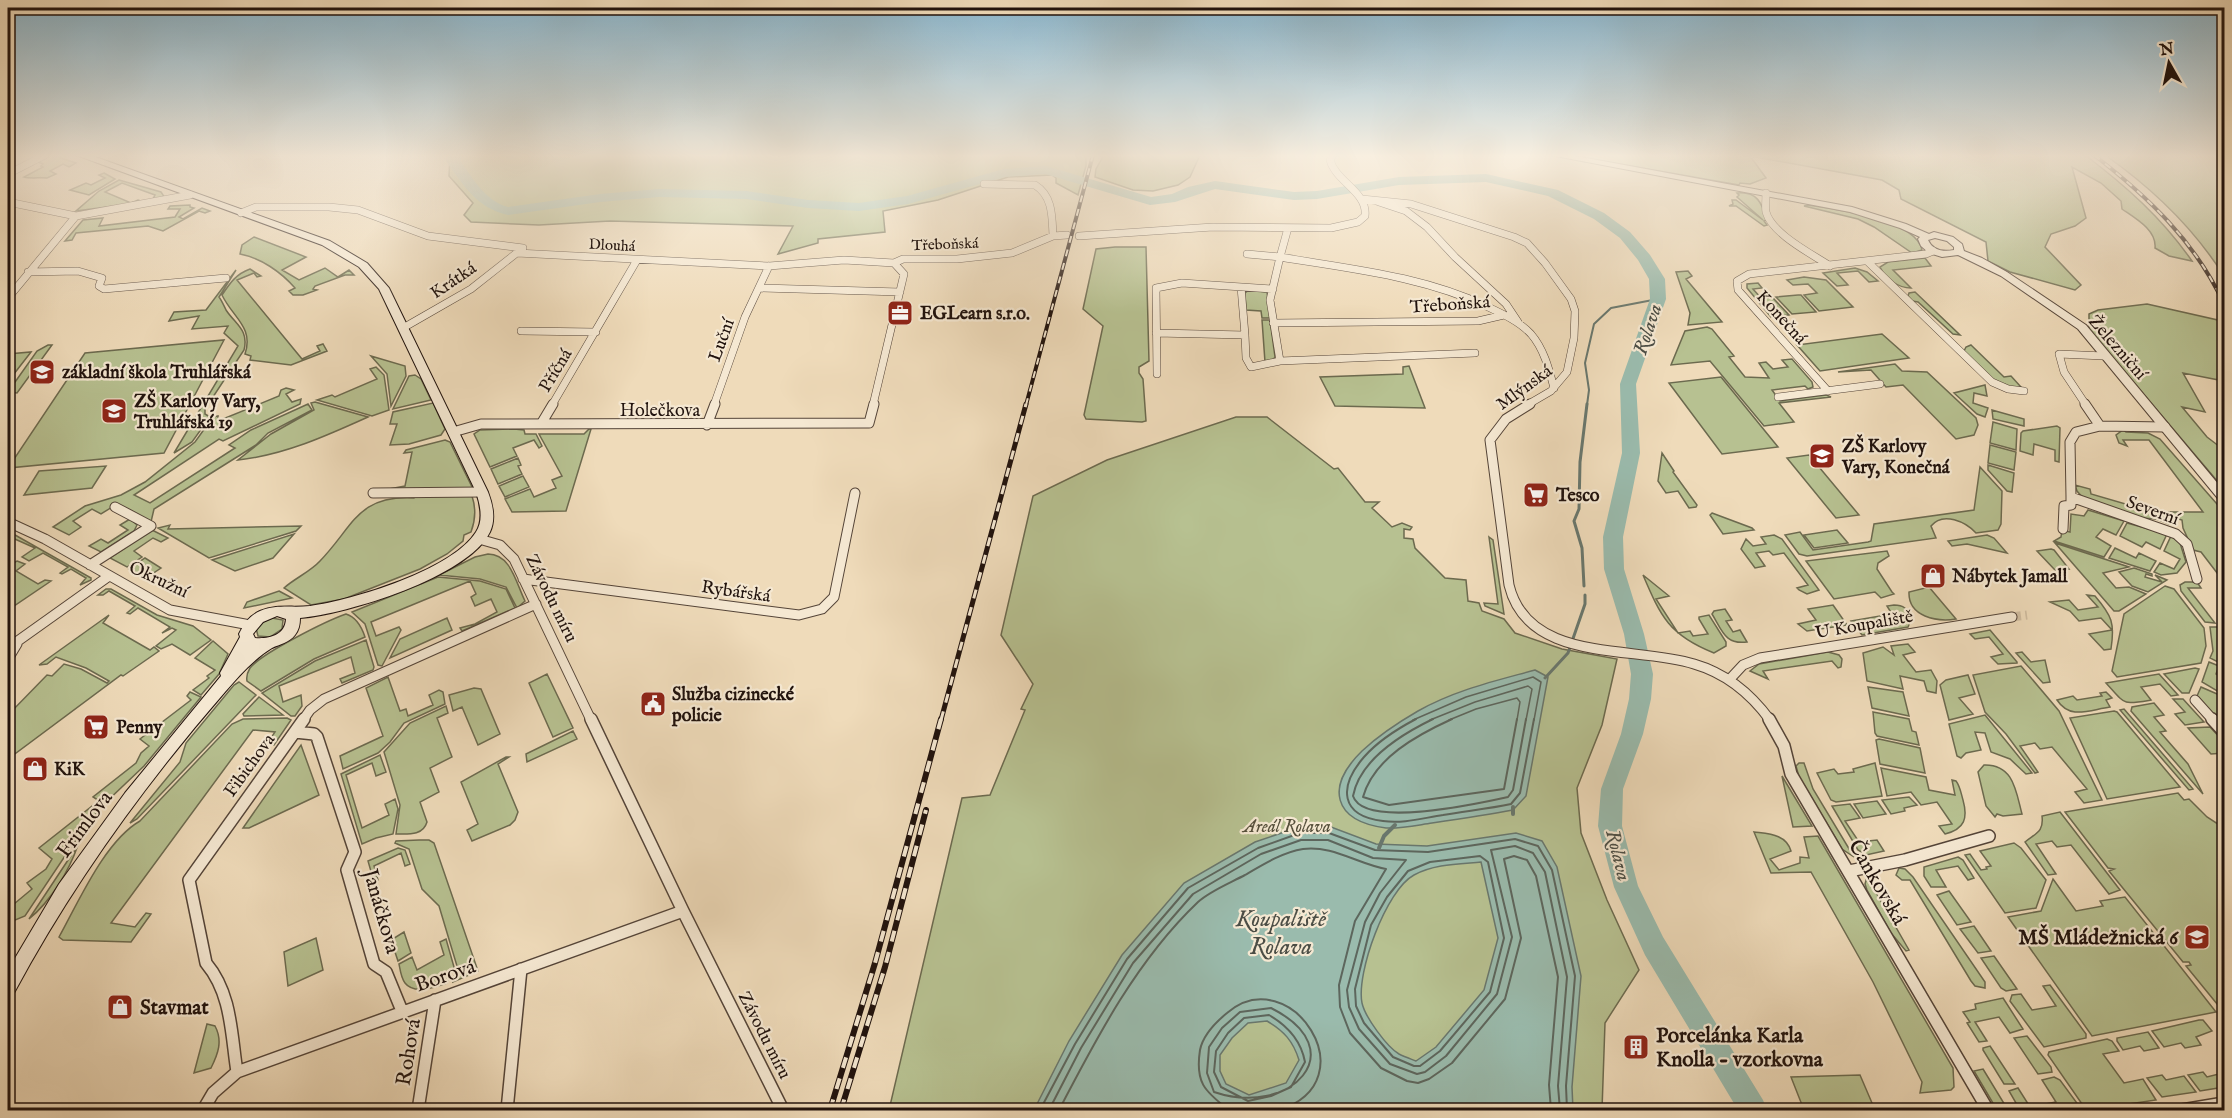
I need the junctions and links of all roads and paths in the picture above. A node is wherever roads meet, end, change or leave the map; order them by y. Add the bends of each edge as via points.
1 (33, 207) edge
2 (124, 207) edge
3 (224, 207) edge
4 (258, 207) edge
5 (331, 207) edge
6 (1050, 207) edge
7 (1364, 207) edge
8 (1393, 207) edge
9 (1425, 207) edge
10 (1765, 207) edge
11 (1838, 207) edge
12 (241, 213) junction
13 (76, 216) junction
14 (1288, 228) junction
15 (1066, 235) dead end
16 (1053, 236) junction
17 (1079, 236) dead end
18 (1926, 236) junction
19 (1933, 251) junction
20 (1959, 252) junction
21 (517, 253) junction
22 (1247, 254) dead end
23 (1280, 257) junction
24 (637, 260) junction
25 (1868, 262) junction
26 (894, 263) junction
27 (769, 266) junction
28 (1830, 266) junction
29 (28, 272) junction
30 (226, 278) dead end
31 (759, 288) junction
32 (1241, 288) junction
33 (1273, 289) junction
34 (900, 292) junction
35 (8, 298) edge
36 (1504, 315) junction
37 (1274, 323) junction
38 (1519, 324) junction
39 (403, 328) junction
40 (521, 331) dead end
41 (596, 332) junction
42 (1156, 333) junction
43 (1245, 335) junction
44 (1475, 353) dead end
45 (2104, 356) junction
46 (1280, 361) junction
47 (1157, 374) dead end
48 (1880, 384) dead end
49 (1554, 388) junction
50 (1828, 391) junction
51 (2024, 391) dead end
52 (1778, 397) dead end
53 (541, 424) junction
54 (707, 425) junction
55 (2100, 426) junction
56 (2165, 427) junction
57 (453, 432) junction
58 (482, 492) junction
59 (373, 493) dead end
60 (855, 493) dead end
61 (2071, 497) junction
62 (2224, 498) edge
63 (116, 507) dead end
64 (8, 522) edge
65 (2063, 529) dead end
66 (479, 539) junction
67 (90, 565) junction
68 (109, 576) junction
69 (523, 579) junction
70 (2197, 579) dead end
71 (357, 602) junction
72 (536, 604) junction
73 (289, 613) junction
74 (2012, 617) tunnel mouth
75 (248, 632) junction
76 (286, 634) junction
77 (20, 639) junction
78 (269, 643) junction
79 (8, 648) edge
80 (1657, 656) joint
81 (8, 659) edge
82 (1729, 680) junction
83 (212, 698) junction
84 (2195, 699) dead end
85 (295, 732) junction
86 (2224, 732) edge
87 (1989, 836) dead end
88 (1849, 871) junction
89 (683, 911) junction
90 (521, 969) junction
91 (8, 987) edge
92 (435, 1000) junction
93 (402, 1011) junction
94 (237, 1072) junction
95 (2224, 1103) edge
96 (203, 1110) edge
97 (418, 1110) edge
98 (507, 1110) edge
99 (783, 1110) edge
100 (1989, 1110) edge
101 (2182, 1110) edge

1 - 13 street
2 - 13 street
3 - 12 main road
4 - 12 street, Dlouhá
5 - 21 street, Dlouhá via 358,210 428,236 523,248
6 - 16 street
7 - 14 street via 1362,219 1352,225
8 - 38 street via 1427,227 1506,304
9 - 49 street, Mlýnská via 1527,243 1570,298 1575,311 1568,370
10 - 28 street via 1779,230
11 - 18 street
12 - 39 main road via 326,243 363,265 384,288
13 - 29 street
14 - 17 street via 1213,227
14 - 23 street
15 - 16 street, Třeboňská
16 - 26 street, Třeboňská via 1012,253 903,259
18 - 19 street via 1923,243
18 - 20 street via 1950,239 1959,246
19 - 20 street
19 - 25 street, Konečná
20 - 45 street, Železniční via 2038,295 2082,327
21 - 24 street, Dlouhá
21 - 39 street, Krátká via 471,289
22 - 23 street, Třeboňská
23 - 33 street
23 - 36 street, Třeboňská via 1412,280 1452,291
24 - 27 street, Dlouhá
24 - 41 street, Příčná
25 - 28 street, Konečná
25 - 51 street via 1992,382
26 - 27 street, Dlouhá via 844,260
26 - 34 street via 904,274
27 - 31 street, Luční
28 - 50 street, Konečná via 1749,274 1736,286
29 - 30 street via 83,272 102,278 99,286 104,289
29 - 35 street
31 - 34 street
31 - 54 street, Luční
32 - 33 street
32 - 42 street via 1182,283 1156,288
32 - 43 street
33 - 37 street via 1270,300
34 - 54 street, Holečkova via 869,423
36 - 37 street, Třeboňská via 1478,321
36 - 38 street
37 - 46 street
38 - 49 street via 1533,336 1542,352
39 - 57 main road
40 - 41 street, Příčná
41 - 53 street, Příčná
42 - 43 street
42 - 47 street
43 - 46 street via 1246,358 1251,367
44 - 46 street
45 - 55 street via 2059,354 2064,372
45 - 56 street, Železniční
48 - 50 street
49 - 80 street, Mlýnská via 1504,419 1490,440 1513,600 1529,624 1566,641
50 - 52 street
53 - 54 street, Holečkova
53 - 57 street, Holečkova via 477,425
55 - 56 street
55 - 61 street via 2072,435
56 - 62 street, Železniční
57 - 58 main road
58 - 59 street
58 - 66 main road via 487,518
60 - 69 street, Rybářská via 834,597 822,609 799,615
61 - 65 street via 2071,505 2064,506
61 - 70 street, Severní via 2176,534 2187,544
63 - 67 street, Okružní via 151,526
64 - 67 street, Okružní
66 - 69 street, Závodu míru via 506,549
66 - 71 main road via 451,563
67 - 68 street, Okružní
68 - 75 street, Okružní via 170,610
68 - 77 street
69 - 72 street, Závodu míru
71 - 73 main road
71 - 76 main road
72 - 85 street, Fibichova via 324,699 310,710
72 - 89 street, Závodu míru
73 - 75 main road via 270,613
73 - 76 main road via 294,621
74 - 82 street, U Koupaliště via 1760,658 1743,665
75 - 78 main road, Okružní via 255,644
75 - 83 main road, Frimlova
76 - 78 main road
77 - 79 street
77 - 81 street
78 - 83 main road, Frimlova
80 - 82 street, Čankovská via 1707,668
82 - 88 street, Čankovská via 1753,699 1771,722 1790,758 1791,774
83 - 91 main road, Frimlova via 85,858
84 - 86 street
85 - 93 street, Janáčkova via 317,737 355,852 347,870 374,964 387,972
85 - 94 street, Fibichova via 189,880 206,963 224,988
87 - 88 street
88 - 100 street, Čankovská
89 - 90 street, Borová
89 - 99 street, Závodu míru
90 - 92 street, Borová
90 - 98 street
92 - 93 street, Borová
92 - 97 street, Rohová
93 - 94 street, Borová
94 - 96 street, Borová via 213,1093
95 - 101 street

